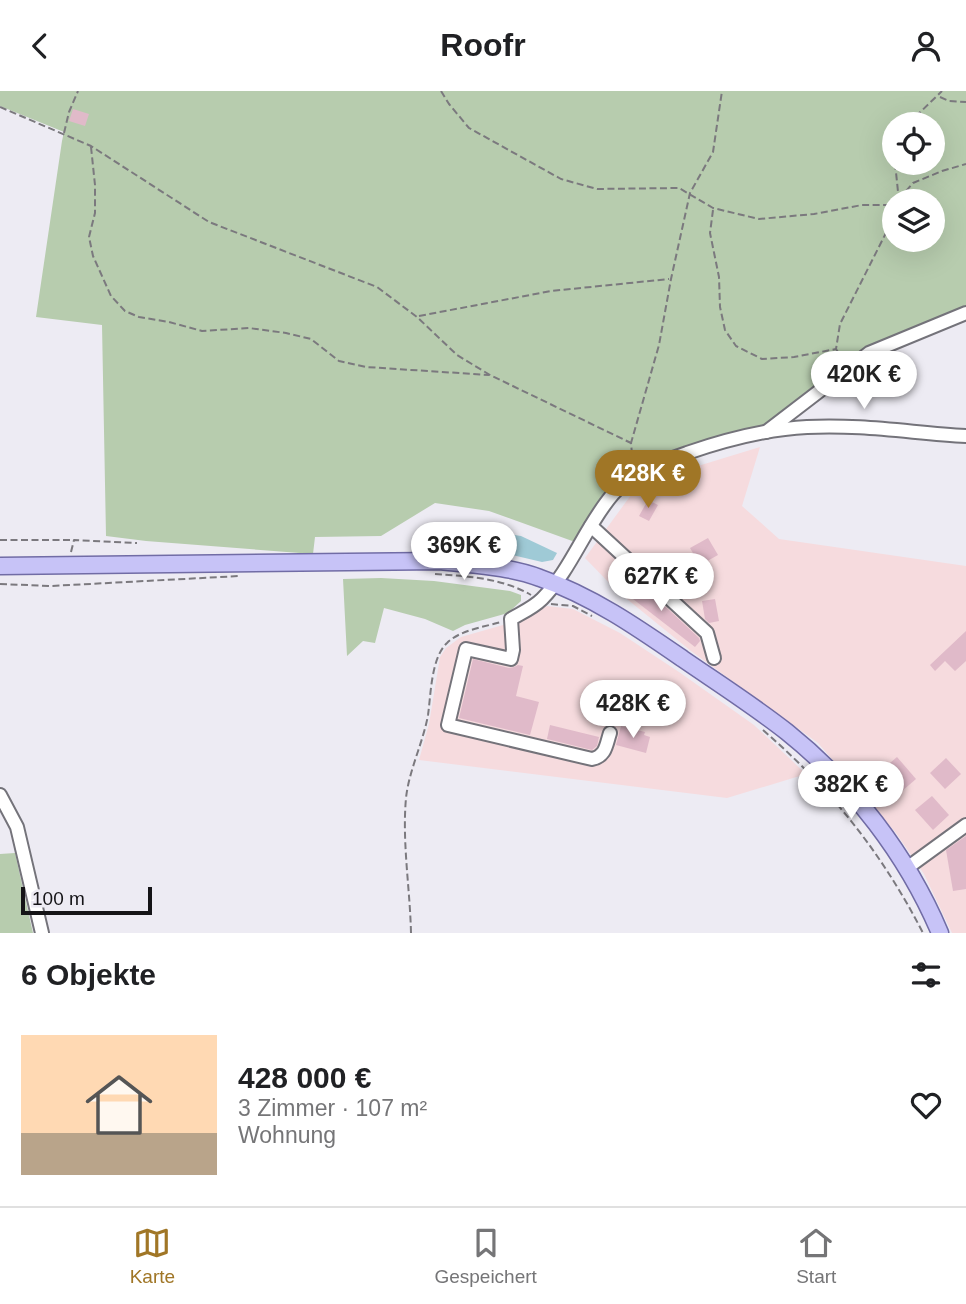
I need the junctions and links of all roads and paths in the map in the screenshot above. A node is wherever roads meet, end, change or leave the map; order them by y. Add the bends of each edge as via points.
1 (78, 91) edge
2 (441, 91) edge
3 (722, 91) edge
4 (942, 91) edge
5 (938, 96) junction
6 (966, 102) edge
7 (0, 107) edge
8 (921, 112) edge
9 (63, 134) junction
10 (91, 146) junction
11 (966, 164) edge
12 (908, 189) edge
13 (690, 193) junction
14 (882, 205) edge
15 (713, 208) junction
16 (882, 241) edge
17 (671, 279) junction
18 (966, 313) edge
19 (417, 317) junction
20 (835, 349) junction
21 (849, 367) junction
22 (490, 375) junction
23 (765, 433) junction
24 (966, 436) edge
25 (631, 443) junction
26 (633, 477) junction
27 (591, 526) junction
28 (0, 540) edge
29 (74, 540) junction
30 (137, 543) dead end
31 (0, 566) edge
32 (69, 566) junction
33 (427, 574) dead end
34 (239, 576) dead end
35 (0, 584) edge
36 (556, 584) junction
37 (540, 601) junction
38 (597, 618) dead end
39 (511, 619) junction
40 (714, 658) dead end
41 (762, 729) dead end
42 (610, 733) dead end
43 (0, 795) edge
44 (966, 825) edge
45 (906, 868) junction
46 (41, 933) edge
47 (411, 933) edge
48 (923, 933) edge
49 (940, 933) edge

1 - 9 path
2 - 13 path via 469,128 561,179 597,189 679,188
3 - 13 path via 713,152
4 - 5 path
5 - 6 path
5 - 8 path
7 - 9 path
9 - 10 path
10 - 19 path via 209,222 377,287
10 - 22 path via 95,213 89,237 111,296 125,311 202,331 249,328 286,333 311,339 339,361 366,367
11 - 12 path via 913,183
13 - 15 path
13 - 17 path
14 - 15 path via 759,219
15 - 20 path via 710,233 720,307 725,330 736,346 762,359
16 - 20 path via 840,324
17 - 19 path via 551,291
17 - 25 path via 659,345
18 - 21 street via 869,353
19 - 22 path via 457,355
20 - 21 path
21 - 23 street
22 - 25 path
23 - 24 street via 836,427
23 - 26 street via 706,447
25 - 26 path
26 - 27 street via 611,496
27 - 36 street
27 - 40 street via 707,633
28 - 29 path
29 - 30 path
29 - 32 path
31 - 32 main road
32 - 36 main road via 440,561 492,567
33 - 37 path via 499,582
34 - 35 path via 64,586
36 - 37 street
36 - 45 main road via 648,635 788,733 855,797
37 - 38 path via 573,606
37 - 39 street
39 - 42 street via 511,659 466,649 448,725 592,759 604,753
39 - 47 path via 454,638 439,653 406,798
41 - 48 path via 850,818 885,866
43 - 46 street via 17,827
44 - 45 street
45 - 49 main road

